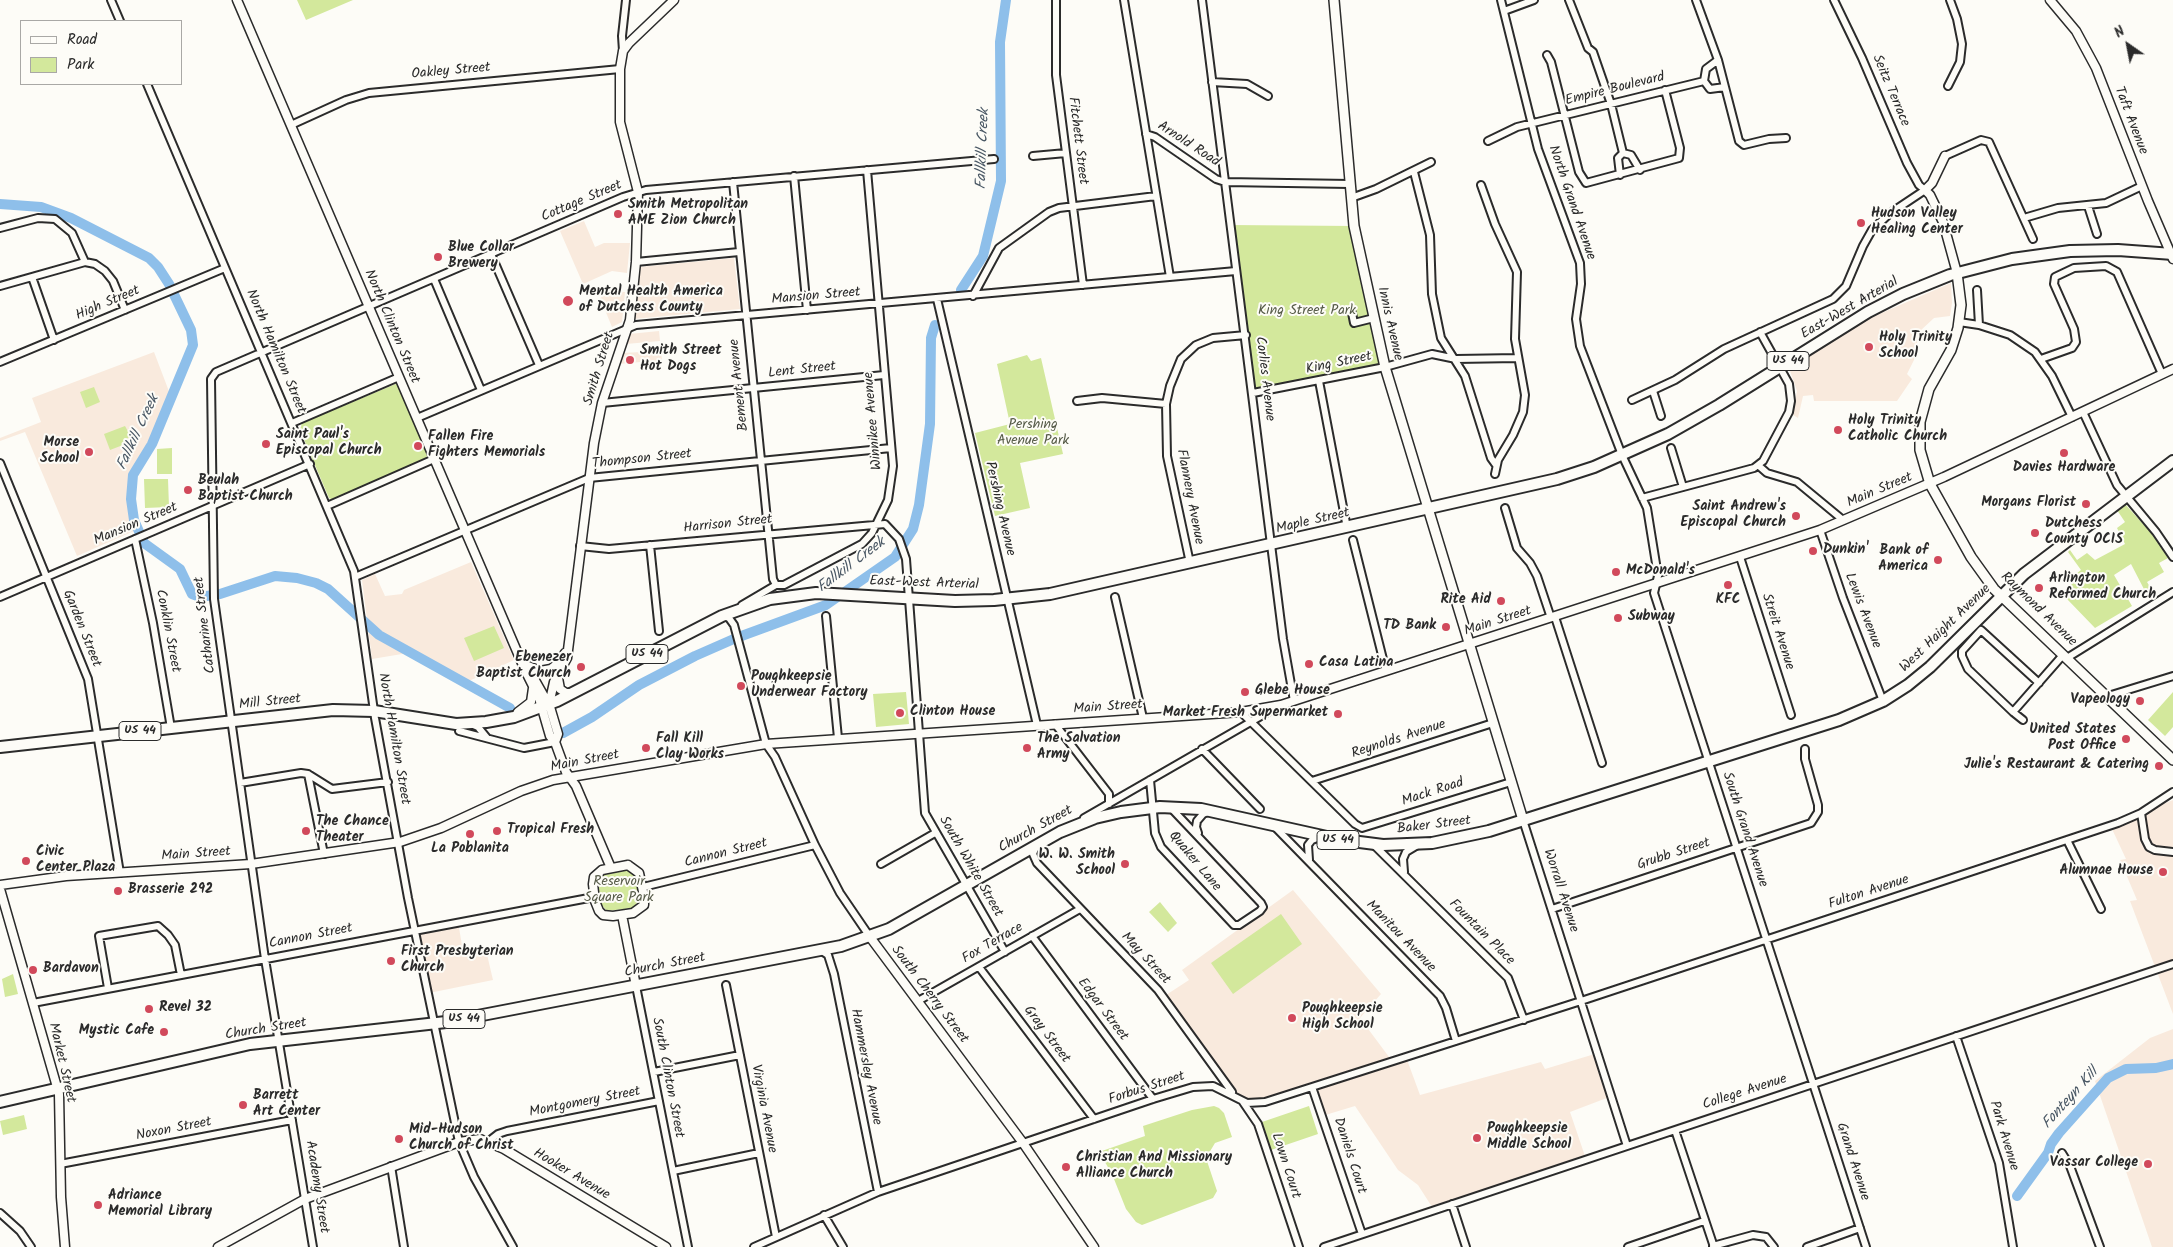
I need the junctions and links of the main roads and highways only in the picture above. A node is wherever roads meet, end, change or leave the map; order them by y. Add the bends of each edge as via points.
1 (1334, 0) edge
2 (2173, 256) edge
3 (1957, 273) junction
4 (1622, 455) joint
5 (2173, 461) edge
6 (1427, 510) junction
7 (2000, 596) junction
8 (1007, 599) joint
9 (752, 604) joint
10 (1469, 644) joint
11 (2108, 696) junction
12 (546, 706) joint
13 (0, 746) edge
14 (2173, 752) edge
15 (2173, 760) edge
16 (1708, 762) joint
17 (1523, 820) junction
18 (1068, 828) joint
19 (0, 1102) edge

1 - 6 main road, Innis Avenue via 1356,239 1385,367
2 - 3 highway, East-West Arterial / US 44 via 2118,250 2070,251 2012,259
3 - 4 highway, East-West Arterial / US 44 via 1876,307 1694,420
3 - 7 main road, Raymond Avenue via 1959,322 1951,350 1932,383 1922,413 1920,450 1930,484 1978,568
4 - 6 highway, Maple Street / US 44 via 1557,479
5 - 7 highway, West Haight Avenue / US 44 via 2024,574
6 - 8 highway, Maple Street / US 44 via 1080,588
6 - 10 main road, Innis Avenue
7 - 11 main road, Raymond Avenue
7 - 16 highway, West Haight Avenue / US 44 via 1930,667 1883,701 1839,720
8 - 9 highway, East-West Arterial / US 44 via 955,601 834,593 798,594
9 - 12 highway, Winnikee Avenue / US 44
10 - 17 main road, Worrall Avenue
11 - 14 main road, Raymond Avenue
11 - 15 main road, Raymond Avenue
12 - 13 highway, Mill Street / US 44 via 505,719 471,723 437,722 374,711 333,710
16 - 17 highway, Baker Street / US 44
17 - 18 highway, Baker Street / US 44 via 1470,836 1422,844 1374,844 1326,837 1211,811 1170,807 1104,815
18 - 19 highway, Church Street / US 44 via 870,938 822,951 435,1024 278,1040 232,1048

